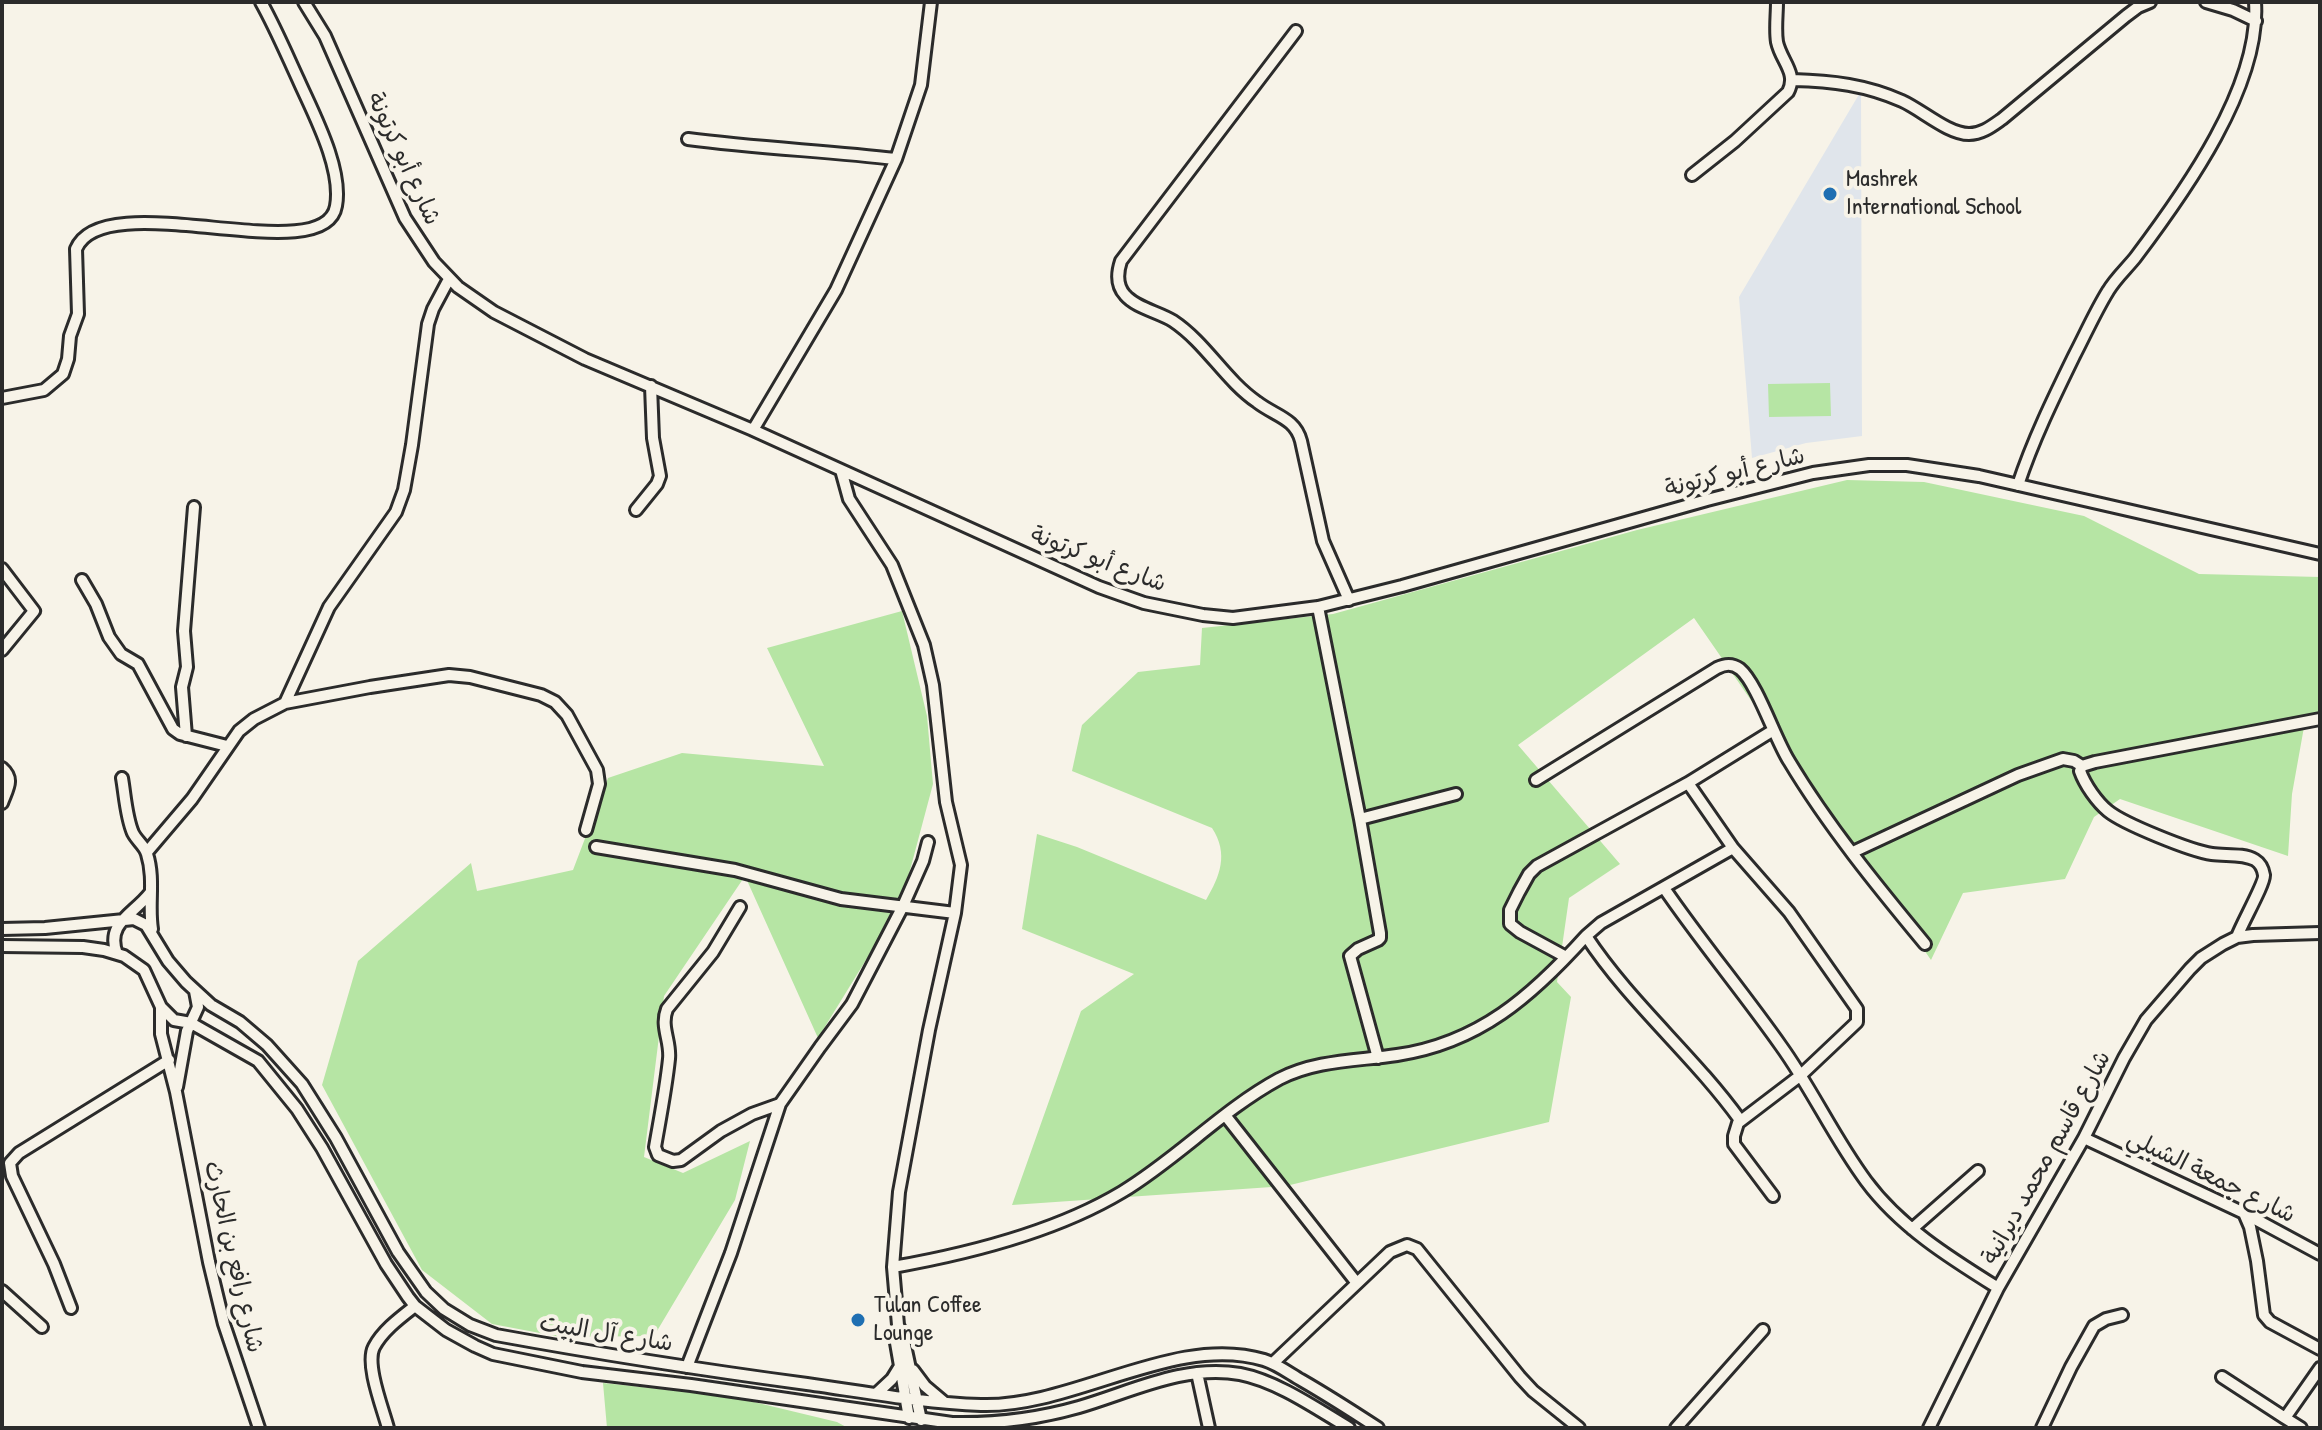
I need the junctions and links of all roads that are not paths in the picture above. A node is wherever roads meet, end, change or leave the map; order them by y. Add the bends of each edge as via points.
1 (261, 2) edge
2 (304, 2) edge
3 (931, 2) edge
4 (1777, 2) edge
5 (2150, 2) edge
6 (2206, 2) edge
7 (2255, 2) edge
8 (2256, 21) junction
9 (1296, 31) dead end
10 (1793, 80) junction
11 (688, 139) dead end
12 (896, 159) junction
13 (1692, 175) dead end
14 (449, 279) junction
15 (651, 386) junction
16 (2, 398) edge
17 (753, 430) junction
18 (841, 470) junction
19 (2018, 485) junction
20 (194, 507) dead end
21 (636, 510) dead end
22 (2320, 554) edge
23 (2, 569) edge
24 (82, 580) dead end
25 (1349, 600) junction
26 (1318, 607) junction
27 (2, 650) edge
28 (285, 703) junction
29 (2320, 719) edge
30 (1772, 731) junction
31 (186, 736) junction
32 (227, 746) junction
33 (2082, 766) junction
34 (2, 768) edge
35 (122, 778) dead end
36 (1536, 780) dead end
37 (1688, 783) junction
38 (1456, 794) dead end
39 (2, 803) edge
40 (1360, 819) junction
41 (586, 830) dead end
42 (928, 842) dead end
43 (596, 847) dead end
44 (1733, 848) junction
45 (147, 852) junction
46 (1853, 852) junction
47 (1664, 888) junction
48 (152, 892) junction
49 (903, 906) junction
50 (740, 907) dead end
51 (955, 913) junction
52 (123, 919) junction
53 (2, 929) edge
54 (152, 932) junction
55 (2320, 933) edge
56 (1586, 936) junction
57 (2237, 937) junction
58 (1925, 944) dead end
59 (2, 946) edge
60 (117, 954) junction
61 (1566, 957) junction
62 (195, 990) junction
63 (161, 1007) junction
64 (191, 1023) junction
65 (1378, 1058) junction
66 (169, 1060) junction
67 (1801, 1075) junction
68 (176, 1092) junction
69 (780, 1104) junction
70 (1225, 1115) junction
71 (1740, 1120) junction
72 (2084, 1138) junction
73 (1978, 1171) dead end
74 (1773, 1196) dead end
75 (2244, 1213) junction
76 (1912, 1229) junction
77 (2320, 1254) edge
78 (893, 1267) junction
79 (1356, 1282) junction
80 (1998, 1288) junction
81 (2, 1291) edge
82 (415, 1306) junction
83 (71, 1308) dead end
84 (2122, 1315) dead end
85 (42, 1327) dead end
86 (1763, 1330) dead end
87 (2320, 1349) edge
88 (1273, 1363) junction
89 (905, 1366) junction
90 (687, 1367) junction
91 (2320, 1368) edge
92 (1197, 1373) junction
93 (2222, 1377) dead end
94 (876, 1394) junction
95 (912, 1399) junction
96 (945, 1403) junction
97 (909, 1418) junction
98 (2285, 1418) junction
99 (921, 1420) junction
100 (259, 1428) edge
101 (388, 1428) edge
102 (1209, 1428) edge
103 (1349, 1428) edge
104 (1378, 1428) edge
105 (1579, 1428) edge
106 (1676, 1428) edge
107 (1929, 1428) edge
108 (2042, 1428) edge
109 (2301, 1428) edge

1 - 16 street via 329,151 337,194 333,215 320,225 291,231 118,223 89,233 76,249 78,314 63,374 44,390
2 - 14 street, شارع أبو كرتونة via 325,36 405,218
3 - 12 street via 921,85
4 - 10 street via 1776,39
5 - 10 street via 2002,119 1971,134 1956,132 1875,90
6 - 8 street
7 - 8 street
8 - 19 street via 2244,73 2220,128 2105,296 2031,445
9 - 25 street via 1137,239 1117,274 1125,296 1189,333 1254,400 1295,426 1323,541
10 - 13 street via 1788,92
11 - 12 street
12 - 17 street via 836,290
14 - 15 street, شارع أبو كرتونة via 535,334
14 - 28 street via 428,324 400,504 329,607
15 - 17 street, شارع أبو كرتونة
15 - 21 street via 660,476
17 - 18 street, شارع أبو كرتونة
18 - 26 street, شارع أبو كرتونة via 1144,603 1233,618
18 - 51 street via 849,499 892,565 927,658 946,802 961,865
19 - 22 street, شارع أبو كرتونة
19 - 25 street, شارع أبو كرتونة via 1907,465 1840,468
20 - 31 street via 182,687
23 - 27 street via 34,611
24 - 31 street via 118,651 138,664 173,729
25 - 26 street, شارع أبو كرتونة
26 - 40 street
28 - 32 street via 245,726
28 - 41 street via 439,676 470,677 541,695 567,715 597,770 599,784
29 - 33 street
30 - 36 street via 1749,679 1740,668 1727,664
30 - 37 street
30 - 46 street
31 - 32 street
32 - 45 street
33 - 46 street via 2063,759 2018,775
33 - 57 street via 2082,778 2114,815 2187,847 2260,864 2264,883
34 - 39 street via 11,780
35 - 45 street via 131,827
37 - 44 street
37 - 61 street via 1529,874 1510,910 1510,924
38 - 40 street
40 - 65 street via 1380,938 1350,956
42 - 49 street
43 - 49 street via 735,870 841,899
44 - 47 street
44 - 67 street via 1789,912 1857,1009 1857,1022
45 - 48 street
46 - 58 street
47 - 56 street
47 - 67 street
48 - 52 street
48 - 54 street
49 - 51 street
49 - 69 street via 849,1011
50 - 69 street via 664,1018 670,1045 658,1155 681,1160 721,1131
51 - 78 street via 915,1100
52 - 53 street
52 - 54 street via 140,921
52 - 60 street via 114,935
54 - 62 street, شارع آل البيت via 176,972
55 - 57 street
56 - 61 street
56 - 71 street
57 - 72 street, شارع قاسم محمد ديرانية via 2201,958 2146,1020
59 - 60 street via 83,947
60 - 63 street via 144,970
61 - 65 street via 1526,997 1470,1034 1434,1048
62 - 64 street, شارع رافع بن الحارث via 198,1007
62 - 90 street, شارع آل البيت via 267,1045 302,1084 398,1252 444,1309 496,1335
63 - 64 street, شارع آل البيت via 174,1020
63 - 66 street, شارع رافع بن الحارث via 159,1024
64 - 68 street, شارع رافع بن الحارث
64 - 82 street, شارع آل البيت via 258,1061 271,1076 322,1148
65 - 70 street via 1299,1070
66 - 68 street, شارع رافع بن الحارث
66 - 83 street via 10,1163
67 - 71 street
67 - 76 street via 1867,1182
68 - 100 street, شارع رافع بن الحارث via 224,1324
69 - 90 street
70 - 78 street via 1122,1192 1089,1209 969,1251
70 - 79 street
71 - 74 street via 1734,1144
72 - 75 street, شارع جمعة الشبلي
72 - 80 street, شارع قاسم محمد ديرانية
73 - 76 street
75 - 77 street, شارع جمعة الشبلي
75 - 87 street via 2264,1315
76 - 80 street
78 - 89 street via 896,1337
79 - 88 street
79 - 105 street via 1398,1248 1417,1249 1520,1377
80 - 107 street, شارع قاسم محمد ديرانية
81 - 85 street
82 - 97 street, شارع آل البيت via 446,1330 493,1354 582,1372
82 - 101 street via 373,1348 373,1370
84 - 108 street via 2094,1326
86 - 106 street
88 - 96 street, شارع آل البيت via 1209,1355 1024,1403
88 - 104 street, شارع آل البيت
89 - 94 street
89 - 95 street
89 - 96 street
90 - 94 street, شارع آل البيت
91 - 98 street
92 - 99 street, شارع آل البيت via 1028,1420
92 - 102 street
92 - 103 street, شارع آل البيت via 1228,1372 1265,1381
93 - 98 street
94 - 95 street, شارع آل البيت
95 - 96 street, شارع آل البيت
95 - 97 street
95 - 99 street
97 - 99 street, شارع آل البيت
98 - 109 street

